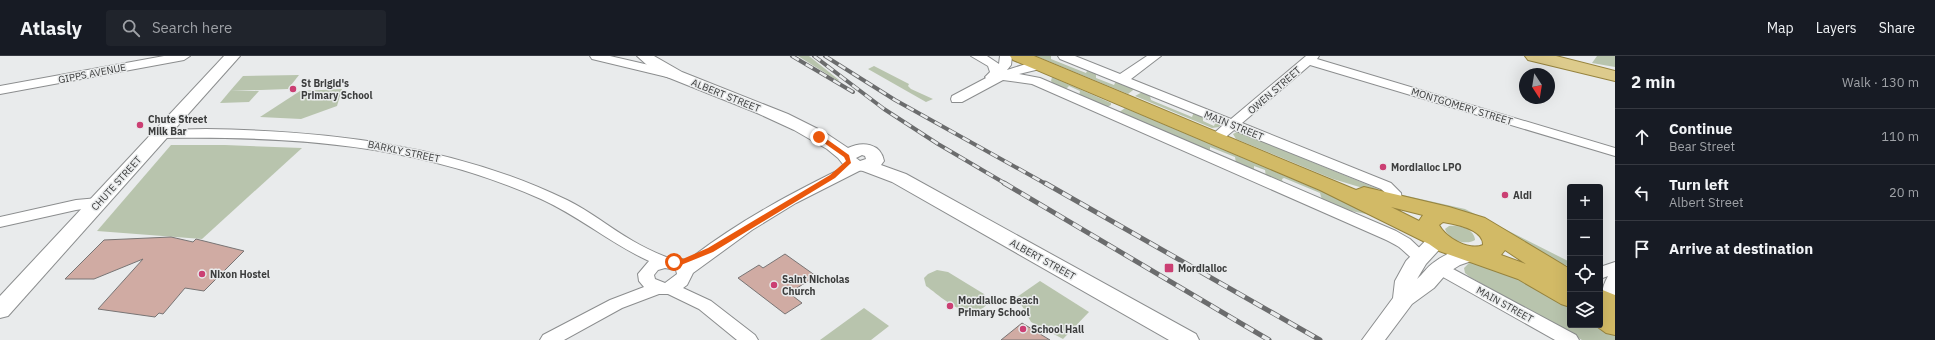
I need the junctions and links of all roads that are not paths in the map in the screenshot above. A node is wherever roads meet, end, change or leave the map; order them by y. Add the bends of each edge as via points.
1 (184, 56) edge
2 (232, 56) edge
3 (596, 56) edge
4 (645, 56) edge
5 (656, 56) edge
6 (978, 56) edge
7 (1006, 56) edge
8 (1019, 56) edge
9 (1064, 56) edge
10 (1156, 56) edge
11 (1534, 56) edge
12 (1311, 58) edge
13 (1042, 65) junction
14 (675, 73) junction
15 (999, 75) junction
16 (1615, 76) edge
17 (1122, 79) junction
18 (1052, 88) junction
19 (0, 90) edge
20 (957, 99) dead end
21 (1233, 124) junction
22 (161, 134) junction
23 (1216, 138) junction
24 (1615, 152) edge
25 (859, 160) junction
26 (1328, 185) junction
27 (1394, 201) junction
28 (98, 203) junction
29 (1343, 214) junction
30 (1470, 221) junction
31 (0, 222) edge
32 (1406, 224) junction
33 (1436, 239) junction
34 (628, 245) junction
35 (1474, 253) junction
36 (1421, 257) junction
37 (678, 268) junction
38 (1440, 268) junction
39 (1615, 268) edge
40 (1603, 272) edge
41 (1564, 274) edge
42 (1615, 278) edge
43 (656, 282) junction
44 (1567, 296) edge
45 (1404, 299) junction
46 (705, 304) junction
47 (0, 310) edge
48 (1609, 311) edge
49 (549, 340) edge
50 (749, 340) edge
51 (1188, 340) edge
52 (1373, 340) edge
53 (1570, 340) edge

1 - 19 street, GIPPS AVENUE
2 - 22 street, CHUTE STREET
3 - 14 street, ALBERT STREET via 645,69
4 - 14 street via 656,66
5 - 14 street
6 - 15 street via 993,64
7 - 15 street via 1005,65
8 - 13 highway, MAIN STREET
9 - 17 street, MAIN STREET
10 - 17 street
11 - 16 main road
12 - 21 street, OWEN STREET
12 - 24 street, MONTGOMERY STREET
13 - 15 street
13 - 18 street via 1046,81
13 - 23 highway, MAIN STREET
14 - 25 street, ALBERT STREET via 761,103
15 - 18 street, MAIN STREET via 1030,79
15 - 20 street
17 - 21 street, MAIN STREET
18 - 29 street, MAIN STREET
21 - 23 street, OWEN STREET
21 - 27 street, MAIN STREET via 1386,186 1394,193
22 - 28 street, CHUTE STREET
22 - 34 street, BARKLY STREET via 237,133 324,138 379,145 431,156 485,172 545,196 575,210
23 - 26 highway, MAIN STREET
25 - 37 street
25 - 51 street, ALBERT STREET via 899,178
26 - 27 highway, MAIN STREET
26 - 32 highway, MAIN STREET
27 - 30 highway, MAIN STREET
28 - 31 street via 76,205
28 - 47 street, CHUTE STREET
29 - 32 street, MAIN STREET
29 - 36 street, MAIN STREET via 1397,239
30 - 33 highway via 1443,215 1432,218 1428,225
30 - 35 highway via 1496,240 1494,250 1488,253
30 - 41 highway, MAIN STREET
32 - 33 highway, MAIN STREET
33 - 35 highway, MAIN STREET via 1451,248
33 - 36 street
34 - 37 street, BARKLY STREET
34 - 43 street, BARKLY STREET
35 - 38 street via 1453,260
35 - 44 highway via 1522,271
36 - 38 street
36 - 45 street via 1406,279
37 - 43 street via 681,282
37 - 43 street via 657,263
37 - 46 street, BARKLY STREET
38 - 45 street via 1426,283
38 - 53 street, MAIN STREET
39 - 40 street
42 - 48 street via 1609,293
43 - 46 street, BARKLY STREET
43 - 49 street
45 - 52 street
46 - 50 street, BARKLY STREET

